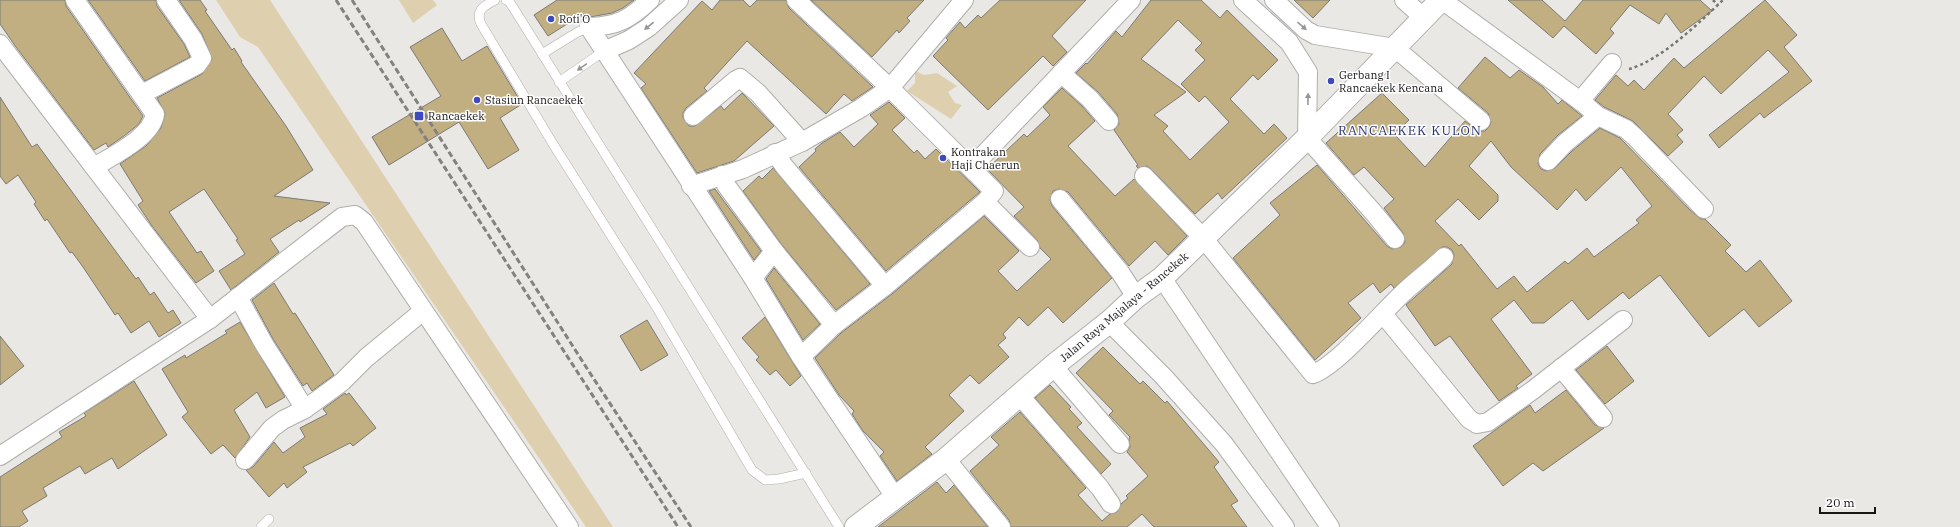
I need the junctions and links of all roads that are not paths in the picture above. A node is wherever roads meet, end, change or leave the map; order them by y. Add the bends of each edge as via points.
1 (75, 0) edge
2 (166, 0) edge
3 (495, 0) edge
4 (506, 0) edge
5 (650, 0) edge
6 (679, 0) edge
7 (796, 0) edge
8 (964, 0) edge
9 (1131, 0) edge
10 (1243, 0) edge
11 (1274, 0) edge
12 (1404, 0) edge
13 (1441, 0) edge
14 (1423, 17) junction
15 (589, 28) junction
16 (0, 44) edge
17 (1395, 48) junction
18 (604, 51) junction
19 (542, 54) junction
20 (1612, 64) road end
21 (1061, 73) junction
22 (559, 82) junction
23 (890, 88) junction
24 (142, 94) junction
25 (1580, 101) junction
26 (693, 116) dead end
27 (1598, 116) junction
28 (1109, 121) dead end
29 (1481, 121) dead end
30 (1307, 138) junction
31 (802, 142) junction
32 (775, 153) junction
33 (1548, 160) dead end
34 (94, 168) junction
35 (971, 168) junction
36 (722, 175) junction
37 (1144, 176) dead end
38 (691, 186) junction
39 (1060, 199) dead end
40 (985, 202) junction
41 (1704, 209) dead end
42 (1204, 239) junction
43 (1395, 239) dead end
44 (1030, 248) dead end
45 (774, 250) junction
46 (1444, 257) dead end
47 (753, 278) junction
48 (1162, 278) junction
49 (885, 286) junction
50 (238, 297) junction
51 (1136, 297) junction
52 (423, 311) junction
53 (1383, 314) junction
54 (210, 319) junction
55 (1623, 320) dead end
56 (1109, 322) junction
57 (834, 326) junction
58 (801, 357) junction
59 (1053, 366) junction
60 (1561, 368) junction
61 (1020, 396) junction
62 (305, 409) junction
63 (1603, 418) dead end
64 (1120, 444) dead end
65 (0, 456) edge
66 (946, 459) junction
67 (245, 460) dead end
68 (806, 473) junction
69 (895, 497) junction
70 (1111, 504) dead end
71 (269, 519) dead end
72 (261, 527) edge
73 (570, 527) edge
74 (839, 527) edge
75 (856, 527) edge
76 (1001, 527) edge
77 (1285, 527) edge
78 (1330, 527) edge

1 - 24 street
2 - 24 street via 193,39 202,58 197,65
3 - 68 lane via 479,12 481,24 553,144 657,308 752,470 765,480
4 - 19 lane
5 - 15 street via 638,11 616,24
6 -> 18 street via 649,27 629,40
7 - 23 street
8 - 23 street
9 - 21 street
30 -> 10 street via 1308,72 1290,42
11 -> 17 street via 1315,36
12 - 14 street
13 - 14 main road, Jalan Raya Majalaya - Rancekek
13 - 25 street
14 - 17 main road, Jalan Raya Majalaya - Rancekek
15 - 18 street
15 - 19 lane
16 - 34 street
17 - 29 street
17 - 30 main road, Jalan Raya Majalaya - Rancekek
18 -> 22 lane
18 - 38 street
19 - 22 lane
20 - 25 street
21 - 28 street via 1090,99
21 - 35 street
22 - 68 lane
23 - 31 street via 833,126
23 - 35 street
24 - 34 street via 155,114 154,122 139,139
25 - 27 street
26 - 31 street via 740,78 758,93
27 - 33 street
27 - 41 street via 1626,129
30 - 42 main road, Jalan Raya Majalaya - Rancekek
30 - 43 street
31 - 32 street
32 - 36 street via 743,169
32 - 49 street
34 - 54 street
35 - 40 street via 994,191
36 - 38 street
36 - 45 street via 726,186
37 - 42 street
38 - 47 street
39 - 51 street via 1120,272
40 - 44 street
40 - 49 street
42 - 48 main road, Jalan Raya Majalaya - Rancekek
42 - 53 street via 1313,374 1320,371
45 - 47 street
45 - 57 street
46 - 53 street
47 - 58 street
48 - 51 main road, Jalan Raya Majalaya - Rancekek
48 - 78 street
49 - 57 street
50 - 52 street via 342,217 355,215 364,222
50 - 54 street
50 - 62 street
51 - 56 main road, Jalan Raya Majalaya - Rancekek
52 - 62 street via 366,358 342,382
52 - 73 street
53 - 60 street via 1468,419 1477,424 1488,422
54 - 65 street
55 - 60 street
56 - 59 main road, Jalan Raya Majalaya - Rancekek
56 - 77 street via 1220,438
57 - 58 street
58 - 69 street
59 - 61 main road, Jalan Raya Majalaya - Rancekek
59 - 64 street
60 - 63 street
61 - 66 main road, Jalan Raya Majalaya - Rancekek
61 - 70 street
62 - 67 street via 272,428
66 - 69 main road, Jalan Raya Majalaya - Rancekek
66 - 76 street
68 - 74 lane
69 - 75 main road, Jalan Raya Majalaya - Rancekek
71 - 72 lane

